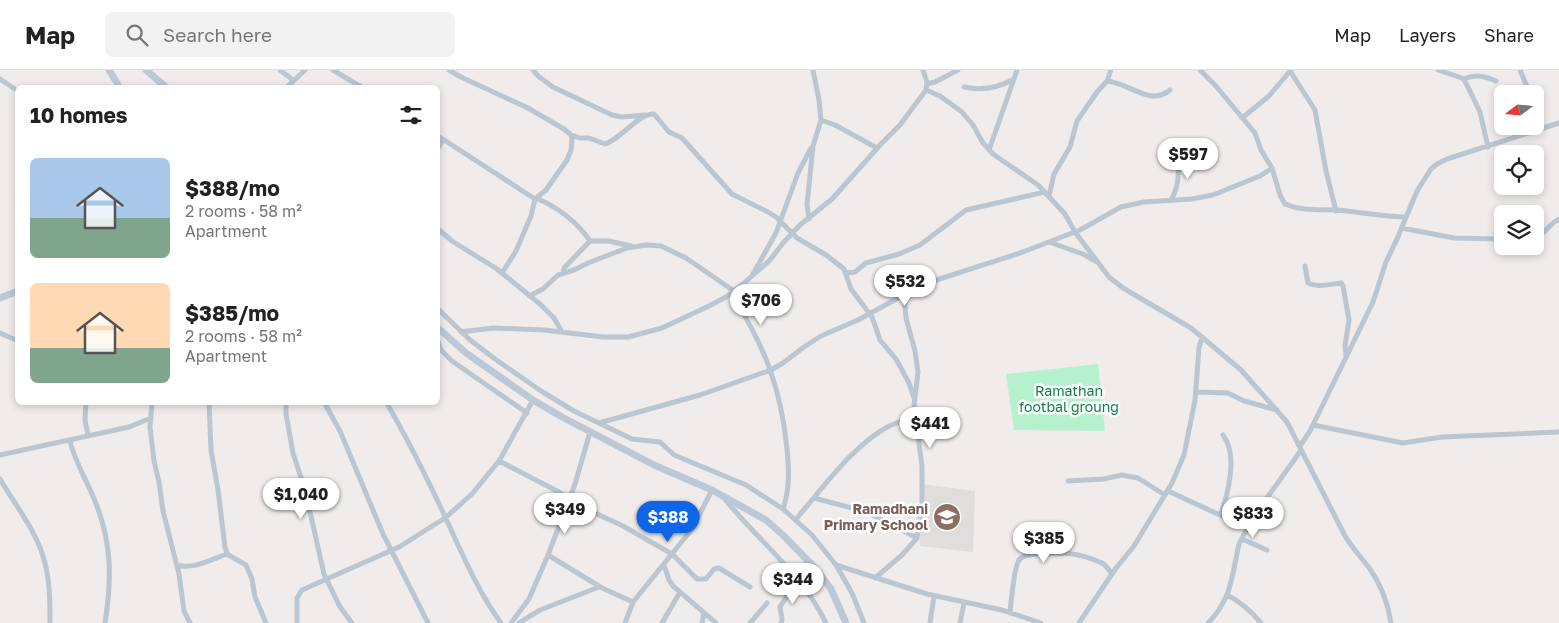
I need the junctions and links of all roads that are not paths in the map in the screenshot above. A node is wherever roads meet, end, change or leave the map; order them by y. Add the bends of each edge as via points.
1 (109, 70) edge
2 (146, 70) edge
3 (280, 70) edge
4 (305, 70) edge
5 (332, 70) edge
6 (449, 70) edge
7 (533, 70) edge
8 (813, 70) edge
9 (923, 70) edge
10 (958, 70) edge
11 (1016, 70) edge
12 (1111, 70) edge
13 (1200, 70) edge
14 (1291, 70) edge
15 (1438, 70) edge
16 (1520, 70) edge
17 (0, 79) edge
18 (1464, 79) junction
19 (292, 80) junction
20 (1014, 80) junction
21 (1107, 81) junction
22 (1496, 81) dead end
23 (118, 85) edge
24 (164, 85) edge
25 (288, 85) edge
26 (358, 85) edge
27 (1526, 85) edge
28 (926, 87) junction
29 (964, 88) dead end
30 (15, 89) edge
31 (1170, 90) dead end
32 (646, 116) junction
33 (1242, 118) junction
34 (821, 120) junction
35 (1559, 123) edge
36 (1544, 127) edge
37 (571, 135) junction
38 (1522, 135) edge
39 (440, 138) edge
40 (813, 146) junction
41 (1488, 147) junction
42 (877, 148) junction
43 (989, 150) junction
44 (1179, 154) dead end
45 (1272, 168) junction
46 (1047, 194) junction
47 (536, 198) junction
48 (1172, 200) junction
49 (1336, 210) junction
50 (1406, 217) junction
51 (809, 219) junction
52 (1559, 219) edge
53 (780, 221) junction
54 (1402, 228) junction
55 (440, 231) edge
56 (1075, 232) junction
57 (1544, 232) edge
58 (792, 234) junction
59 (1494, 239) edge
60 (590, 241) junction
61 (1049, 242) junction
62 (633, 246) junction
63 (1098, 263) junction
64 (1305, 266) dead end
65 (502, 273) junction
66 (563, 273) junction
67 (846, 273) junction
68 (752, 276) junction
69 (732, 292) junction
70 (15, 293) edge
71 (529, 296) junction
72 (904, 296) junction
73 (0, 298) edge
74 (440, 311) edge
75 (870, 314) junction
76 (440, 330) edge
77 (461, 332) junction
78 (562, 332) junction
79 (0, 333) edge
80 (1202, 337) junction
81 (15, 340) edge
82 (440, 347) edge
83 (1347, 356) junction
84 (771, 370) junction
85 (1196, 392) junction
86 (914, 398) junction
87 (533, 400) junction
88 (86, 405) edge
89 (152, 405) edge
90 (209, 405) edge
91 (286, 405) edge
92 (326, 405) edge
93 (388, 405) edge
94 (1277, 410) junction
95 (527, 413) junction
96 (914, 417) junction
97 (151, 418) junction
98 (599, 423) junction
99 (1313, 425) junction
100 (590, 432) junction
101 (1559, 432) edge
102 (88, 435) junction
103 (1223, 435) dead end
104 (70, 440) junction
105 (1300, 448) junction
106 (0, 455) edge
107 (499, 461) junction
108 (0, 479) edge
109 (1068, 481) dead end
110 (712, 490) junction
111 (1166, 493) junction
112 (723, 497) junction
113 (814, 498) junction
114 (569, 499) junction
115 (783, 509) junction
116 (1221, 514) junction
117 (446, 518) junction
118 (796, 519) junction
119 (1248, 528) junction
120 (917, 538) junction
121 (1242, 539) junction
122 (392, 550) junction
123 (1267, 550) dead end
124 (228, 554) junction
125 (672, 554) junction
126 (548, 555) junction
127 (176, 565) junction
128 (664, 565) junction
129 (836, 565) junction
130 (1112, 574) junction
131 (798, 578) junction
132 (875, 578) junction
133 (326, 580) junction
134 (599, 587) junction
135 (750, 587) dead end
136 (680, 592) junction
137 (1227, 595) junction
138 (934, 596) junction
139 (633, 602) junction
140 (767, 603) dead end
141 (964, 603) junction
142 (704, 613) junction
143 (1013, 614) junction
144 (50, 623) edge
145 (105, 623) edge
146 (190, 623) edge
147 (266, 623) edge
148 (297, 623) edge
149 (352, 623) edge
150 (428, 623) edge
151 (501, 623) edge
152 (510, 623) edge
153 (519, 623) edge
154 (625, 623) edge
155 (662, 623) edge
156 (702, 623) edge
157 (716, 623) edge
158 (750, 623) edge
159 (781, 623) edge
160 (826, 623) edge
161 (846, 623) edge
162 (864, 623) edge
163 (930, 623) edge
164 (960, 623) edge
165 (1014, 623) edge
166 (1041, 623) edge
167 (1079, 623) edge
168 (1208, 623) edge
169 (1261, 623) edge
170 (1391, 623) edge

1 - 23 main road
2 - 24 main road
3 - 19 street
4 - 19 street
5 - 26 street
6 - 37 street via 528,108
7 - 32 street via 553,86 594,108 621,117
8 - 34 street
9 - 28 street
10 - 28 street
11 - 20 street
12 - 21 street
13 - 33 street
14 - 33 street via 1269,96
14 - 49 street via 1315,110
15 - 18 street
16 - 27 street
17 - 30 street
18 - 22 street via 1483,76
18 - 41 street via 1480,112
19 - 25 street
20 - 29 street via 979,90
20 - 43 street
21 - 31 street via 1155,98
21 - 46 street via 1077,121 1070,147 1054,174
28 - 42 street via 900,125
28 - 43 street via 962,112
32 - 37 street via 605,144
32 - 53 street via 654,114 669,132 682,138 732,194 755,204
33 - 45 street via 1258,137
34 - 40 street
34 - 42 street
35 - 36 street
37 - 47 street via 567,160 546,190
38 - 41 street
39 - 47 street
40 - 51 street via 807,205
40 - 53 street via 798,173
41 - 50 street via 1437,164 1423,179
42 - 51 street via 832,199
43 - 46 street via 1029,177
44 - 48 street via 1178,180
45 - 48 street via 1214,195
45 - 49 street via 1285,204 1308,211
46 - 56 street via 1065,214
46 - 67 street via 966,210 920,245
47 - 60 street via 559,210
47 - 65 street via 516,251
48 - 56 street via 1129,204
49 - 50 street
50 - 54 street
51 - 58 street
52 - 57 street
53 - 58 street
53 - 68 street
54 - 59 street via 1454,238
54 - 83 street via 1373,302
55 - 65 street
56 - 61 street
56 - 63 street
58 - 67 street via 830,258
58 - 68 street
60 - 62 street via 609,240
60 - 66 street
61 - 63 street
61 - 72 street via 930,281
62 - 66 street
62 - 69 street via 666,248 686,258
63 - 80 street via 1123,288 1180,320
64 - 83 street via 1311,285 1341,283 1343,286 1349,320 1345,346
65 - 71 street
66 - 71 street
67 - 75 street via 851,289
68 - 69 street
69 - 78 street via 648,333 603,338
69 - 84 street
70 - 73 main road
71 - 78 street via 554,318
72 - 75 street
72 - 86 street via 918,372
74 - 77 street
75 - 84 street via 821,336
75 - 86 street via 880,340 896,359
76 - 87 main road via 466,353
77 - 78 street via 493,328
77 - 98 street via 541,391
79 - 81 street
80 - 85 street
80 - 94 street via 1241,370
82 - 95 street via 452,361
83 - 99 street
84 - 98 street via 700,396
84 - 115 street via 781,405 788,462 788,490
85 - 94 street via 1228,394
85 - 111 street via 1184,455
86 - 96 street
87 - 95 street
87 - 100 main road
88 - 102 street
89 - 97 street
90 - 124 street via 221,529
91 - 133 street via 293,453
92 - 122 street
93 - 117 street
94 - 105 street
95 - 107 street
96 - 113 street via 888,427 867,441
96 - 120 street via 922,466 922,505
97 - 102 street via 135,425
97 - 127 street via 151,442
98 - 115 street via 632,439 660,442 674,454 746,485
99 - 101 street via 1403,443 1442,437
99 - 105 street
100 - 110 main road
100 - 114 street
102 - 104 street
103 - 116 street via 1229,446 1230,485
104 - 106 street
104 - 145 street via 100,514 108,546 110,583
105 - 119 street
105 - 170 street via 1352,548 1381,588
107 - 114 street
107 - 117 street via 472,494
108 - 144 street via 43,554 50,591
109 - 111 street via 1122,475 1138,478
110 - 112 main road
110 - 125 street via 692,529
111 - 116 street
111 - 130 street via 1134,546
112 - 131 street
112 - 161 main road via 766,520 784,536 831,589
113 - 118 street
113 - 120 street via 867,512
114 - 125 street
114 - 126 street
115 - 118 street
116 - 119 street
117 - 122 street
117 - 151 street via 490,608
118 - 129 street
119 - 121 street
120 - 132 street via 902,556
121 - 123 street
121 - 137 street
122 - 133 street
122 - 150 street
124 - 127 street via 191,566
124 - 147 street via 246,565 254,597
125 - 128 street
125 - 135 street via 697,579 706,579 719,568
126 - 134 street
126 - 152 street via 529,598
127 - 146 street via 184,611
128 - 136 street via 670,582
128 - 139 street
129 - 132 street
129 - 162 street via 852,592
130 - 143 street via 1104,564 1072,554 1023,556 1017,567
130 - 167 street
131 - 159 street via 780,607
131 - 160 street
132 - 138 street
133 - 148 street via 298,594
133 - 149 street
134 - 139 street
134 - 153 street via 540,610
136 - 142 street
136 - 155 street
137 - 168 street via 1221,609
137 - 169 street via 1239,601
138 - 141 street
138 - 163 street
139 - 154 street
140 - 158 street
141 - 143 street
141 - 164 street
142 - 156 street
142 - 157 street
143 - 165 street
143 - 166 street

